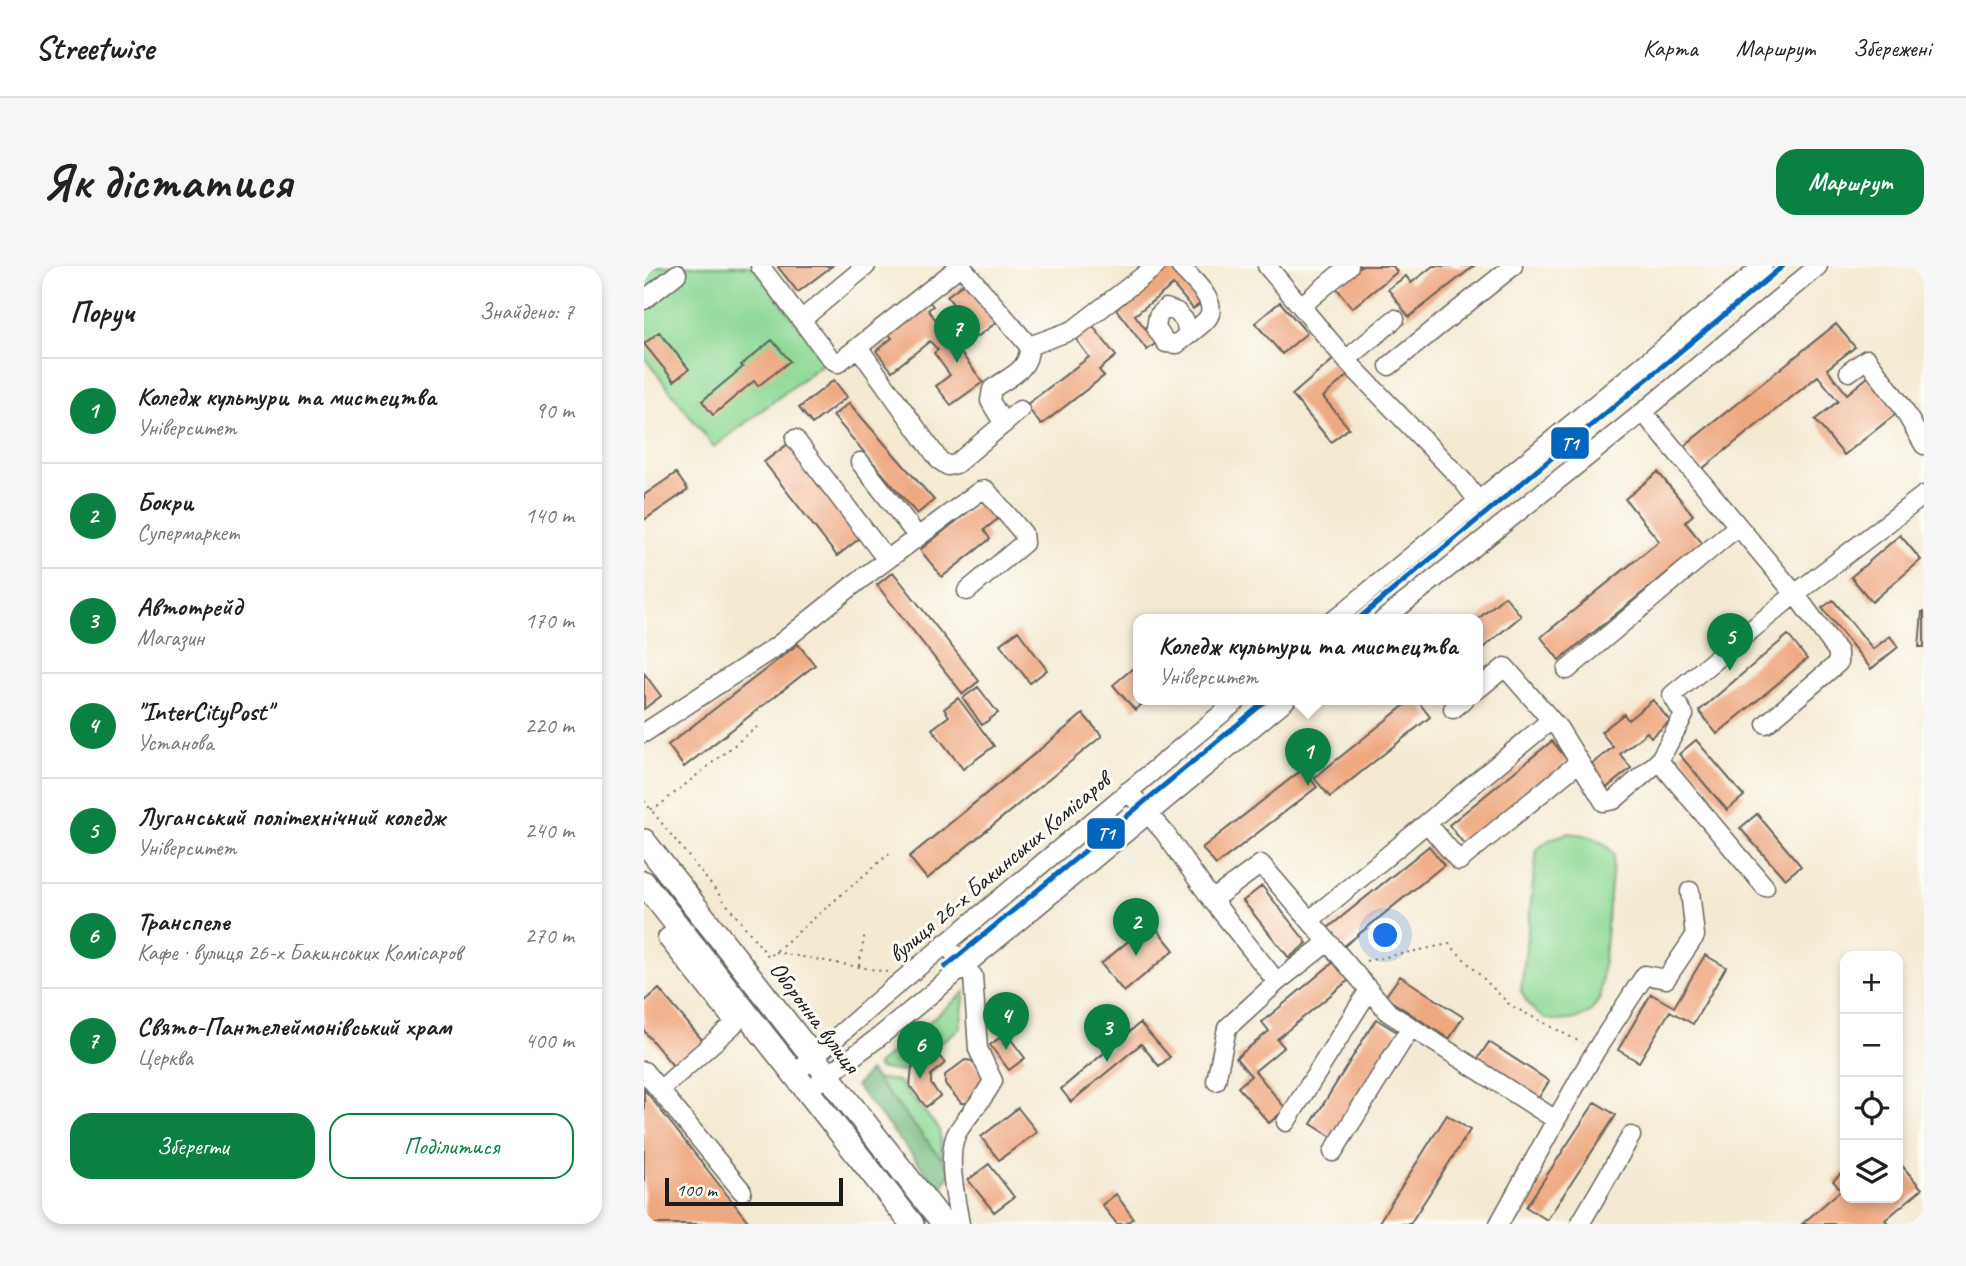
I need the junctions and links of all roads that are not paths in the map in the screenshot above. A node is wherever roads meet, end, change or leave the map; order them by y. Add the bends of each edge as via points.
1 (760, 266) edge
2 (866, 266) edge
3 (961, 266) edge
4 (1155, 266) edge
5 (1180, 266) edge
6 (1267, 266) edge
7 (1349, 266) edge
8 (1513, 266) edge
9 (1763, 266) edge
10 (1818, 266) edge
11 (677, 274) dead end
12 (644, 300) edge
13 (1301, 306) junction
14 (1395, 319) dead end
15 (801, 320) junction
16 (1185, 338) dead end
17 (1029, 346) junction
18 (858, 347) junction
19 (1346, 360) junction
20 (1389, 366) dead end
21 (1849, 372) dead end
22 (1020, 410) dead end
23 (1643, 412) junction
24 (1004, 424) junction
25 (795, 439) dead end
26 (1924, 445) edge
27 (860, 462) dead end
28 (1924, 495) edge
29 (1478, 500) junction
30 (1738, 526) junction
31 (918, 537) junction
32 (887, 560) junction
33 (967, 591) dead end
34 (1795, 594) junction
35 (1341, 614) edge
36 (1390, 614) edge
37 (1567, 670) dead end
38 (1483, 686) edge
39 (1232, 705) edge
40 (1280, 705) edge
41 (1551, 720) junction
42 (1766, 724) dead end
43 (644, 733) edge
44 (1659, 761) junction
45 (1578, 763) junction
46 (1128, 791) junction
47 (1148, 814) junction
48 (1427, 823) junction
49 (644, 841) edge
50 (644, 883) edge
51 (1765, 887) dead end
52 (1690, 891) dead end
53 (1212, 900) junction
54 (1310, 920) junction
55 (1328, 942) junction
56 (945, 943) junction
57 (969, 972) junction
58 (1277, 982) junction
59 (1369, 990) junction
60 (740, 1017) junction
61 (1411, 1027) junction
62 (820, 1068) junction
63 (644, 1071) edge
64 (1216, 1081) dead end
65 (802, 1082) junction
66 (660, 1090) junction
67 (1556, 1120) junction
68 (1286, 1122) dead end
69 (1631, 1136) dead end
70 (1333, 1152) dead end
71 (742, 1191) dead end
72 (912, 1224) edge
73 (944, 1224) edge
74 (960, 1224) edge
75 (1499, 1224) edge
76 (1580, 1224) edge

1 - 15 street
2 - 15 street
3 - 17 street
3 - 18 street
4 - 17 street via 1073,330
5 - 16 street via 1209,300 1211,309 1209,317
6 - 13 street
7 - 13 street
8 - 20 street
9 - 29 street
10 - 23 street
11 - 12 street
13 - 19 street
14 - 19 street
15 - 18 street via 838,363
17 - 24 street via 1027,364 992,390 990,401
18 - 24 street via 939,460 948,466 957,464
19 - 29 street
21 - 26 street via 1867,359
22 - 24 street
23 - 30 street
23 - 36 street
25 - 32 street
27 - 31 street
28 - 34 street
29 - 35 street
30 - 34 street
30 - 37 street
31 - 32 street
31 - 33 street via 980,491 996,500 1023,533 1024,543
32 - 43 street via 777,646
34 - 42 street via 1838,652 1838,663
34 - 44 street via 1672,695 1684,715
38 - 41 street via 1505,667
39 - 46 street, вулиця 26-х Бакинських Комісаров
40 - 47 street, вулиця 26-х Бакинських Комісаров
41 - 45 street
41 - 48 street
44 - 45 street via 1614,800 1604,803
44 - 51 street
45 - 48 street via 1459,861
46 - 47 street
46 - 56 street, вулиця 26-х Бакинських Комісаров
47 - 53 street
47 - 57 street, вулиця 26-х Бакинських Комісаров
48 - 54 street
49 - 62 main road, Оборонна вулиця
50 - 60 main road, Оборонна вулиця
52 - 67 street via 1695,936 1665,979 1645,975
53 - 54 street via 1261,864
53 - 58 street
54 - 55 street
55 - 58 street
55 - 59 street
56 - 57 street
56 - 62 street, вулиця 26-х Бакинських Комісаров via 881,998
57 - 62 street, вулиця 26-х Бакинських Комісаров via 879,1037
57 - 74 street via 978,1049 993,1081 951,1147
58 - 64 street via 1227,1028
59 - 61 street via 1389,1013
59 - 68 street
60 - 65 main road, Оборонна вулиця
60 - 66 street
61 - 67 street
61 - 70 street
62 - 65 street, вулиця 26-х Бакинських Комісаров
62 - 73 main road, Оборонна вулиця
63 - 66 street
65 - 72 main road, Оборонна вулиця
66 - 71 street
67 - 75 street
69 - 76 street

